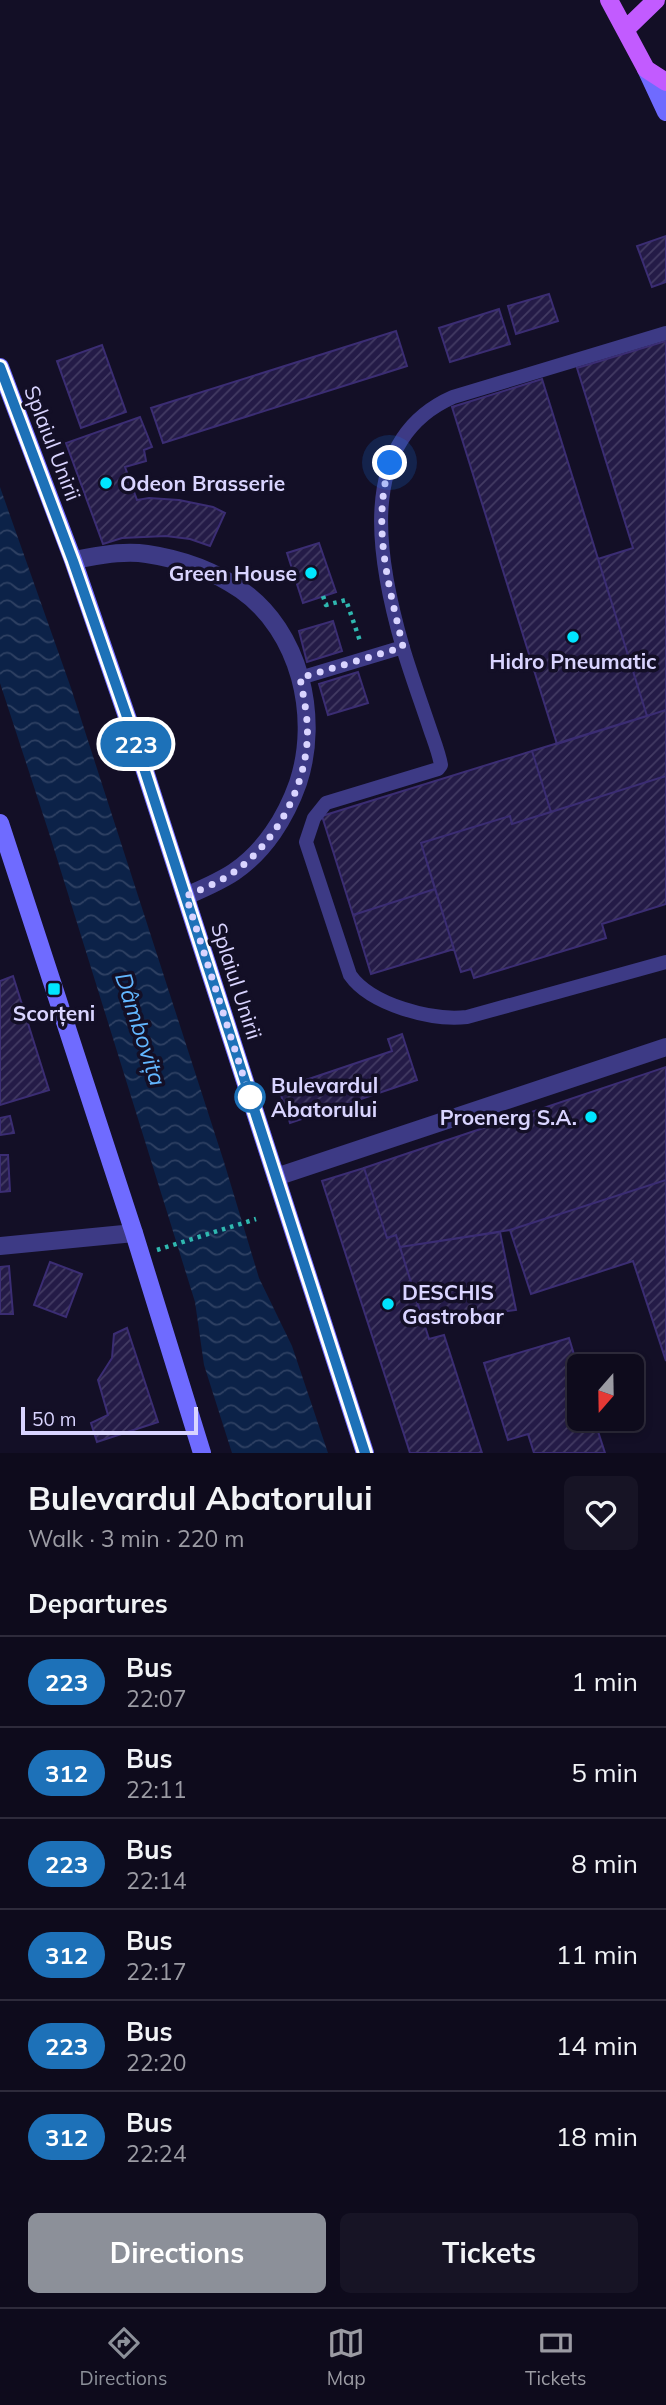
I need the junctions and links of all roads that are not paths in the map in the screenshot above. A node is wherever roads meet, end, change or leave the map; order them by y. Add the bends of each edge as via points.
1 (608, 0) edge
2 (656, 0) edge
3 (625, 30) junction
4 (646, 69) junction
5 (666, 82) edge
6 (666, 112) edge
7 (666, 333) edge
8 (0, 367) edge
9 (73, 561) junction
10 (403, 647) junction
11 (300, 678) junction
12 (0, 823) edge
13 (186, 896) junction
14 (666, 962) edge
15 (666, 1047) edge
16 (275, 1177) junction
17 (134, 1233) junction
18 (0, 1246) edge
19 (202, 1453) edge
20 (365, 1453) edge

1 - 3 main road
2 - 3 main road
3 - 4 main road
4 - 5 main road
4 - 6 main road
7 - 10 lane via 453,397 426,411 411,427 390,463 381,518 384,565
8 - 9 main road, Splaiul Unirii
9 - 11 street via 146,554 209,571 243,591 267,614 287,645
9 - 13 main road, Splaiul Unirii
10 - 11 lane
10 - 14 lane via 441,765 326,803 307,837 307,849 356,984 384,1003 456,1018
11 - 13 street via 307,742 290,804 253,856 214,884
12 - 17 main road
13 - 16 main road, Splaiul Unirii
15 - 16 street
16 - 20 main road, Splaiul Unirii
17 - 18 street
17 - 19 main road

